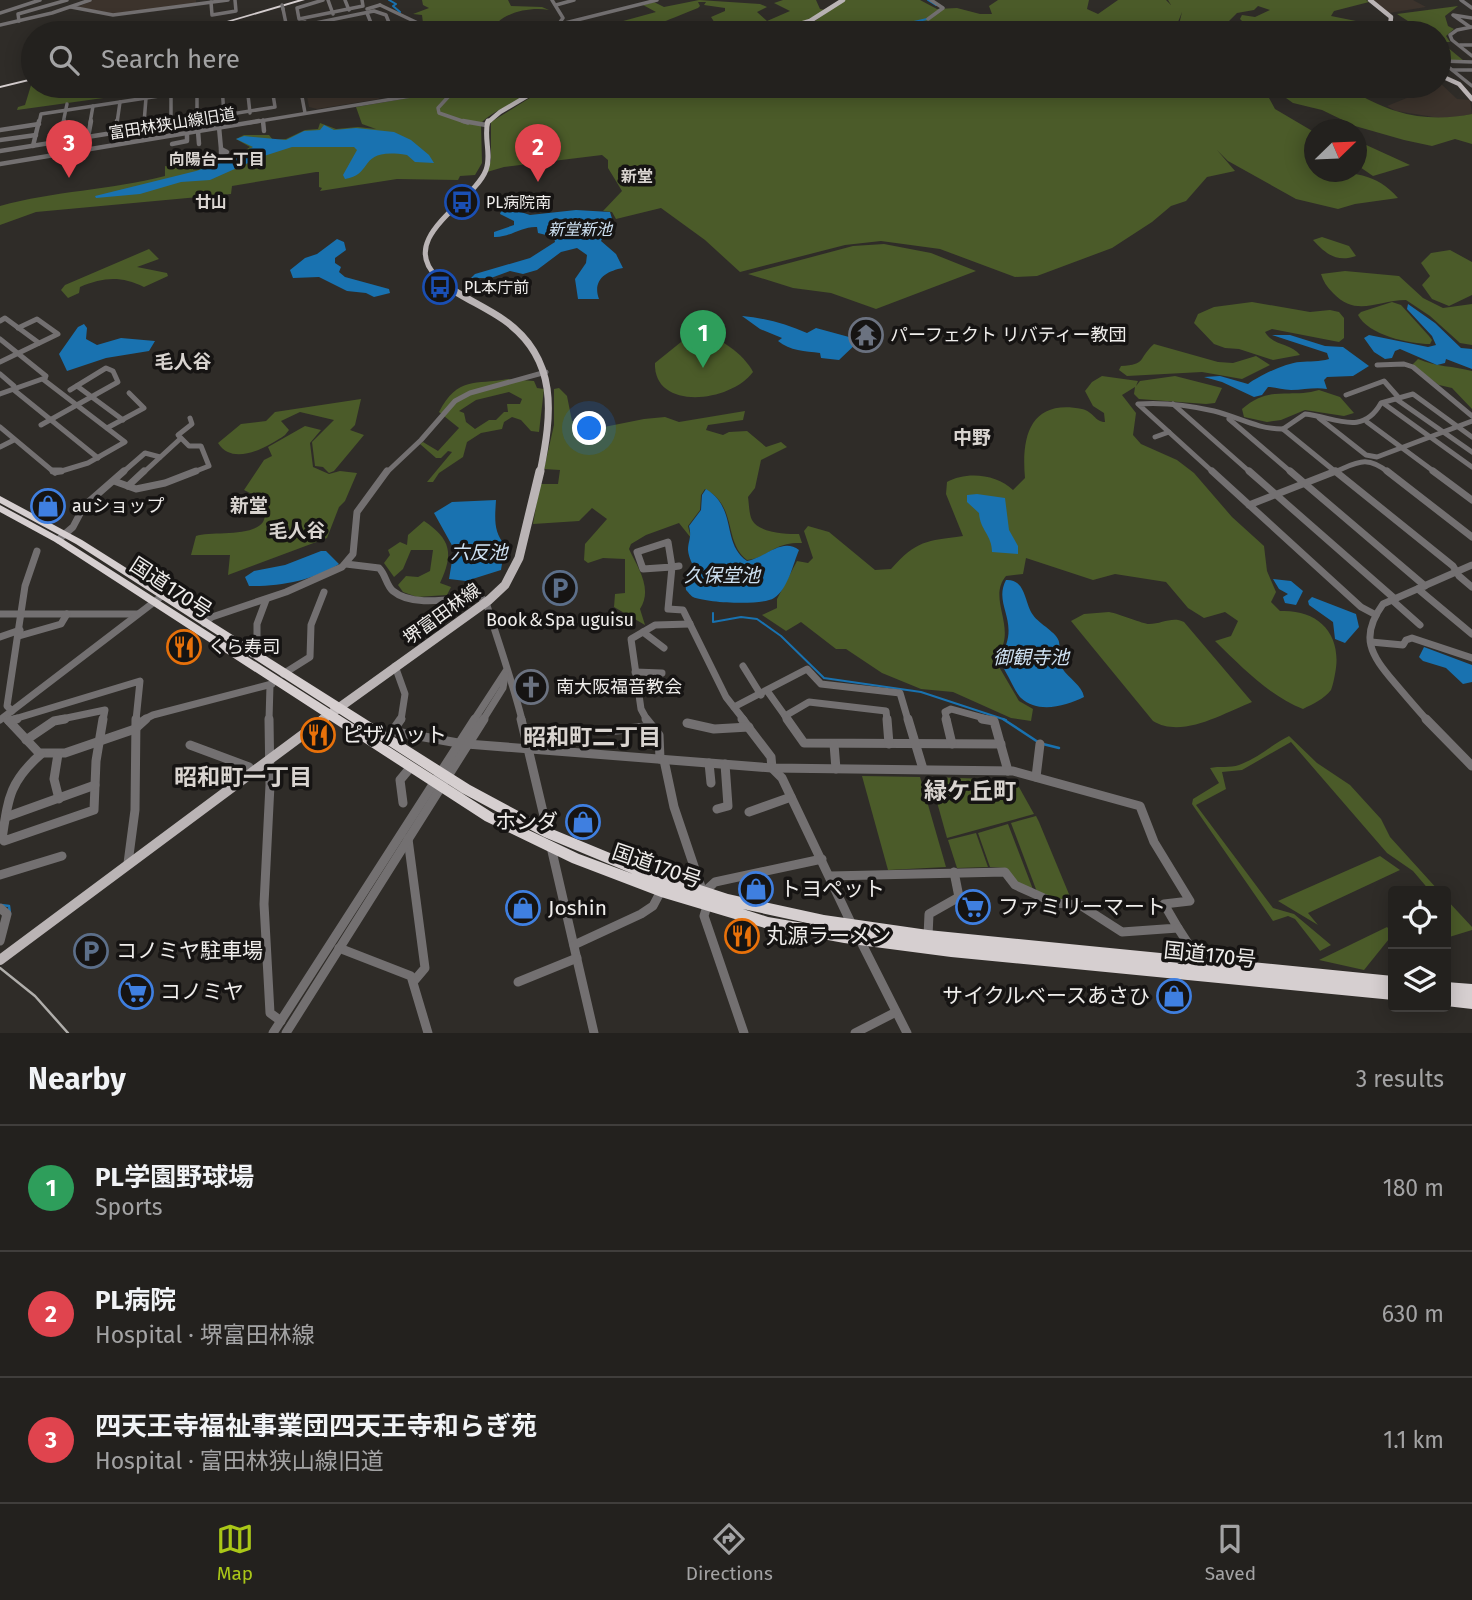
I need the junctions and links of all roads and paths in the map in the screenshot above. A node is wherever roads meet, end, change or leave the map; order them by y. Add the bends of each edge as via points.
1 (14, 0) edge
2 (40, 0) edge
3 (67, 0) edge
4 (90, 0) edge
5 (228, 0) edge
6 (235, 0) edge
7 (281, 0) edge
8 (326, 0) edge
9 (345, 0) edge
10 (362, 0) edge
11 (552, 0) edge
12 (574, 0) edge
13 (657, 0) edge
14 (843, 0) edge
15 (931, 0) edge
16 (1370, 0) edge
17 (1461, 0) edge
18 (308, 1) edge
19 (211, 2) junction
20 (380, 3) edge
21 (556, 5) junction
22 (16, 8) junction
23 (1472, 8) edge
24 (70, 10) junction
25 (349, 10) junction
26 (55, 12) junction
27 (0, 13) edge
28 (367, 13) junction
29 (333, 14) junction
30 (61, 15) junction
31 (316, 17) junction
32 (351, 17) junction
33 (1472, 18) edge
34 (928, 19) dead end
35 (22, 21) edge
36 (25, 21) edge
37 (28, 21) edge
38 (235, 21) edge
39 (285, 21) edge
40 (307, 21) edge
41 (335, 21) edge
42 (352, 21) edge
43 (370, 21) edge
44 (389, 21) edge
45 (416, 21) edge
46 (562, 21) edge
47 (573, 21) edge
48 (810, 21) edge
49 (1391, 21) edge
50 (21, 22) edge
51 (1, 27) edge
52 (1471, 27) edge
53 (1471, 41) edge
54 (1458, 45) junction
55 (1471, 53) edge
56 (1451, 61) edge
57 (1472, 62) edge
58 (1451, 70) joint
59 (1472, 71) edge
60 (21, 79) edge
61 (1451, 80) edge
62 (0, 84) edge
63 (1472, 86) edge
64 (146, 98) joint
65 (171, 98) edge
66 (197, 98) edge
67 (223, 98) edge
68 (248, 98) edge
69 (274, 98) edge
70 (302, 98) edge
71 (394, 98) edge
72 (447, 98) edge
73 (528, 98) edge
74 (1472, 99) edge
75 (382, 100) joint
76 (120, 102) junction
77 (67, 104) dead end
78 (93, 106) junction
79 (66, 110) junction
80 (250, 111) junction
81 (305, 113) junction
82 (224, 115) junction
83 (197, 119) junction
84 (263, 120) junction
85 (251, 122) junction
86 (39, 124) junction
87 (171, 124) junction
88 (485, 125) junction
89 (219, 127) junction
90 (144, 128) junction
91 (0, 130) edge
92 (198, 131) junction
93 (264, 131) dead end
94 (116, 132) junction
95 (187, 132) junction
96 (36, 135) junction
97 (171, 135) junction
98 (88, 137) junction
99 (143, 140) junction
100 (0, 141) edge
101 (60, 142) junction
102 (172, 144) dead end
103 (199, 144) dead end
104 (33, 146) junction
105 (221, 149) dead end
106 (0, 151) edge
107 (57, 154) junction
108 (0, 164) edge
109 (0, 321) edge
110 (18, 328) junction
111 (0, 339) edge
112 (38, 344) junction
113 (18, 353) junction
114 (0, 362) edge
115 (1377, 365) dead end
116 (545, 372) junction
117 (0, 374) edge
118 (45, 378) junction
119 (78, 386) junction
120 (14, 387) junction
121 (70, 390) dead end
122 (129, 393) dead end
123 (0, 394) edge
124 (1346, 395) dead end
125 (92, 397) junction
126 (1398, 398) junction
127 (1171, 403) junction
128 (1383, 403) junction
129 (77, 405) junction
130 (1222, 413) junction
131 (1315, 415) junction
132 (190, 418) dead end
133 (51, 419) junction
134 (1472, 419) edge
135 (123, 420) junction
136 (1367, 422) junction
137 (41, 425) dead end
138 (1458, 426) junction
139 (0, 427) edge
140 (107, 428) junction
141 (1283, 429) junction
142 (1442, 431) junction
143 (1169, 432) junction
144 (1429, 436) junction
145 (11, 437) junction
146 (1155, 437) dead end
147 (1472, 437) edge
148 (180, 439) junction
149 (0, 445) edge
150 (1402, 447) junction
151 (1472, 452) edge
152 (160, 457) junction
153 (1366, 457) junction
154 (98, 458) junction
155 (1377, 460) junction
156 (1472, 467) edge
157 (1336, 472) junction
158 (114, 481) junction
159 (1305, 484) junction
160 (128, 486) junction
161 (1276, 495) junction
162 (0, 499) edge
163 (1472, 500) edge
164 (1249, 505) junction
165 (0, 508) edge
166 (62, 537) junction
167 (1472, 537) edge
168 (37, 551) dead end
169 (346, 564) junction
170 (1472, 565) edge
171 (675, 567) junction
172 (1456, 572) junction
173 (1421, 587) junction
174 (1472, 587) edge
175 (324, 592) dead end
176 (158, 599) junction
177 (1394, 599) junction
178 (266, 600) junction
179 (486, 602) junction
180 (0, 614) edge
181 (21, 614) junction
182 (67, 614) junction
183 (138, 614) junction
184 (1376, 615) junction
185 (204, 623) junction
186 (690, 624) junction
187 (1420, 625) dead end
188 (643, 632) junction
189 (19, 633) junction
190 (1472, 634) edge
191 (0, 637) edge
192 (1371, 642) junction
193 (664, 648) dead end
194 (249, 657) junction
195 (1472, 658) edge
196 (395, 666) junction
197 (743, 666) dead end
198 (506, 671) junction
199 (635, 672) junction
200 (662, 673) dead end
201 (277, 680) junction
202 (764, 693) junction
203 (734, 707) junction
204 (12, 711) junction
205 (333, 711) junction
206 (785, 716) junction
207 (4, 719) edge
208 (687, 723) dead end
209 (649, 724) junction
210 (749, 727) junction
211 (135, 729) junction
212 (608, 731) dead end
213 (392, 735) junction
214 (26, 740) junction
215 (100, 741) junction
216 (463, 743) junction
217 (834, 744) junction
218 (889, 744) junction
219 (916, 744) junction
220 (952, 744) junction
221 (1001, 744) junction
222 (1040, 744) dead end
223 (190, 745) dead end
224 (529, 749) junction
225 (41, 754) junction
226 (58, 754) junction
227 (268, 759) junction
228 (662, 759) junction
229 (709, 763) junction
230 (725, 764) junction
231 (1472, 766) edge
232 (410, 768) junction
233 (772, 768) junction
234 (836, 769) junction
235 (923, 769) junction
236 (1008, 771) junction
237 (250, 772) junction
238 (1036, 777) junction
239 (439, 780) junction
240 (711, 783) dead end
241 (94, 785) junction
242 (791, 797) junction
243 (59, 799) junction
244 (403, 803) dead end
245 (717, 809) dead end
246 (749, 812) dead end
247 (6, 817) junction
248 (548, 832) junction
249 (408, 839) junction
250 (551, 847) junction
251 (62, 856) dead end
252 (822, 859) junction
253 (128, 863) junction
254 (954, 872) junction
255 (0, 875) edge
256 (830, 876) junction
257 (661, 891) junction
258 (703, 893) junction
259 (707, 906) junction
260 (0, 908) edge
261 (852, 926) junction
262 (1178, 928) junction
263 (928, 936) junction
264 (859, 940) junction
265 (0, 941) edge
266 (574, 945) junction
267 (340, 947) junction
268 (1, 956) edge
269 (577, 958) junction
270 (1201, 963) junction
271 (414, 981) junction
272 (518, 982) dead end
273 (1388, 982) edge
274 (1451, 988) edge
275 (1472, 990) edge
276 (1388, 994) edge
277 (1451, 1000) edge
278 (1472, 1002) edge
279 (897, 1012) junction
280 (281, 1021) junction
281 (273, 1033) edge
282 (285, 1033) edge
283 (428, 1033) edge
284 (594, 1033) edge
285 (744, 1033) edge
286 (855, 1033) edge
287 (907, 1033) edge

1 - 22 street
2 - 22 street
3 - 35 street via 18,14
4 - 24 street
5 - 19 street
6 - 19 street via 236,11 212,15
7 - 39 street
8 - 18 street
8 - 29 street
9 - 25 street
10 - 25 street via 364,6
11 - 21 street
12 - 21 street
13 - 47 street
14 - 48 main road
15 - 34 street via 943,8
16 - 49 main road
17 - 23 street
18 - 31 street
18 - 31 street via 297,8 299,18
18 - 38 highway
19 - 24 street via 113,15
20 - 40 street
20 - 45 street
21 - 46 street
22 - 27 street
24 - 26 street
24 - 30 street
25 - 29 street
26 - 30 street
26 - 36 street
28 - 32 street
28 - 43 street
28 - 44 street via 386,15
29 - 31 street
30 - 37 street
32 - 41 street
32 - 42 street
33 - 52 street via 1454,15
50 - 51 street
52 - 54 street via 1452,32
53 - 54 street
54 - 55 street
56 - 57 street
58 - 59 street
58 - 63 street
60 - 62 highway
61 - 74 main road
64 - 76 street
64 - 90 street
65 - 87 street
66 - 83 street
67 - 82 street
68 - 80 street
69 - 80 street via 275,107
70 - 81 street
71 - 75 street, 富田林狭山線旧道
72 - 88 street via 438,108 439,114
73 - 88 main road
75 - 81 street, 富田林狭山線旧道
76 - 78 street
76 - 94 street
77 - 79 street
78 - 79 street
78 - 98 street
79 - 86 street via 41,114
79 - 101 street
80 - 82 street
80 - 85 street
81 - 84 street, 富田林狭山線旧道
82 - 83 street
83 - 87 street
84 - 85 street, 富田林狭山線旧道
84 - 93 street
85 - 89 street, 富田林狭山線旧道
86 - 91 street
86 - 96 street
87 - 90 street
87 - 97 street
88 - 116 main road, 堺富田林線 via 485,170 434,228 427,244 428,265 445,288 483,305 521,331
89 - 92 street, 富田林狭山線旧道
89 - 105 street
90 - 94 street
90 - 99 street
92 - 95 street, 富田林狭山線旧道
92 - 103 street
94 - 98 street
95 - 97 street, 富田林狭山線旧道
95 - 102 street via 187,141
96 - 100 street
96 - 104 street
97 - 99 street, 富田林狭山線旧道
98 - 101 street
99 - 107 street, 富田林狭山線旧道
101 - 104 street
101 - 107 street
104 - 106 street
107 - 108 street, 富田林狭山線旧道
109 - 110 street via 5,318
110 - 112 street
110 - 112 street via 37,319 58,334
111 - 113 street
112 - 113 street
113 - 114 street
113 - 118 street
115 - 134 street via 1413,367
116 - 169 street via 455,401 390,467 357,512 353,554
116 - 179 main road, 堺富田林線 via 548,427 519,558 505,585
117 - 120 street
118 - 120 street
118 - 129 street
119 - 121 street
119 - 125 street
119 - 125 street via 110,368 118,382
120 - 123 street
120 - 133 street
122 - 135 street via 144,408
124 - 126 street via 1384,381
125 - 129 street
125 - 135 street
126 - 128 street
126 - 138 street via 1413,394
126 - 142 street
127 - 130 street
127 - 143 street via 1138,404
127 - 161 street
128 - 136 street
128 - 144 street
129 - 133 street
129 - 140 street
130 - 141 street via 1259,427
130 - 159 street
131 - 136 street
131 - 141 street via 1305,414
131 - 153 street
132 - 148 street via 192,425 180,432
133 - 137 street
133 - 154 street
134 - 138 street
135 - 140 street
136 - 150 street
138 - 142 street
138 - 147 street
139 - 145 street
140 - 154 street via 125,442
141 - 157 street
142 - 144 street
142 - 151 street
143 - 146 street
143 - 164 street
144 - 150 street
144 - 156 street
145 - 149 street
145 - 154 street via 55,473
148 - 152 street
148 - 160 street via 189,446 201,446 209,466 165,483 136,489
150 - 155 street
150 - 163 street
152 - 158 street via 145,453
152 - 160 street
153 - 155 street
153 - 157 street
155 - 167 street
157 - 159 street
157 - 172 street
158 - 160 street
158 - 166 street via 84,506
159 - 161 street
159 - 173 street
161 - 164 street
161 - 177 street
162 - 166 highway, 国道170号
164 - 184 street via 1361,607
165 - 166 highway, 国道170号
166 - 176 highway, 国道170号
168 - 181 street via 27,576
169 - 178 street
169 - 179 street via 380,568 389,588 407,599 480,597
170 - 172 street
171 - 171 street via 668,542 637,552 643,569
171 - 186 street via 668,610 683,610
172 - 173 street
172 - 174 street
173 - 177 street
173 - 190 street
175 - 201 street via 311,625 310,657
176 - 183 street
176 - 185 highway, 国道170号
176 - 194 highway, 国道170号
177 - 184 street via 1383,604
177 - 187 street
178 - 185 street
178 - 194 street via 261,606 257,650
179 - 196 main road, 堺富田林線
179 - 198 street
180 - 181 street
181 - 182 street
181 - 189 street
182 - 183 street
182 - 189 street via 61,624
183 - 204 street
184 - 192 street
185 - 194 highway, 国道170号
186 - 188 street via 655,625
186 - 203 street
188 - 193 street
188 - 199 street via 631,639
189 - 191 street
189 - 204 street via 7,706
192 - 195 street via 1403,645 1412,638
192 - 231 street via 1374,657 1423,718
194 - 201 highway, 国道170号
196 - 205 main road, 堺富田林線
196 - 213 street via 405,687 401,722
197 - 202 street
198 - 216 street via 503,688
198 - 224 street
199 - 200 street
199 - 209 street via 641,709
201 - 205 highway, 国道170号
201 - 211 street via 153,715
201 - 227 street
202 - 203 street
202 - 206 street
202 - 219 street via 807,668 821,684 900,693
203 - 210 street
204 - 207 street
205 - 213 highway, 国道170号
205 - 227 main road, 堺富田林線
205 - 232 highway, 国道170号
206 - 217 street via 804,743
206 - 218 street via 809,702 886,711
207 - 211 street via 140,681
207 - 214 street
208 - 210 street via 714,729
209 - 212 street
209 - 228 street via 659,735
210 - 233 street via 771,757
211 - 215 street
211 - 253 street via 135,810
213 - 216 street
213 - 239 highway, 国道170号
214 - 215 street via 54,721 103,709
214 - 225 street
215 - 226 street
215 - 241 street
216 - 224 street
216 - 239 street
217 - 218 street
217 - 234 street
218 - 219 street
219 - 220 street
219 - 235 street
220 - 221 street
220 - 221 street via 945,712 951,709 994,721
221 - 236 street
222 - 238 street
223 - 237 street via 249,767
224 - 228 street
224 - 248 street
225 - 226 street
225 - 247 street via 12,781
226 - 243 street via 54,779
227 - 237 main road, 堺富田林線
227 - 280 street via 264,904 270,1013
228 - 229 street
228 - 258 street
229 - 230 street
229 - 240 street
230 - 233 street
230 - 245 street via 728,806
232 - 239 highway, 国道170号
232 - 244 street via 400,780
233 - 234 street
233 - 242 street
234 - 235 street
235 - 236 street
236 - 238 street
237 - 253 main road, 堺富田林線
238 - 262 street via 1140,806 1154,842 1191,901 1164,904
239 - 248 highway, 国道170号
239 - 249 street
239 - 250 highway, 国道170号 via 489,817
239 - 280 street
241 - 243 street
241 - 247 street via 94,810 4,841
242 - 246 street
242 - 252 street
243 - 247 street
248 - 250 street
248 - 258 highway, 国道170号 via 616,863
249 - 267 street
249 - 271 street via 425,968
250 - 257 highway, 国道170号
250 - 266 street
251 - 255 street
252 - 256 street
252 - 258 street via 715,881
253 - 268 main road, 堺富田林線
254 - 256 street
254 - 262 street via 1005,872 1015,885 1055,903 1080,905 1122,932
254 - 263 street via 959,897 929,914
256 - 261 street
257 - 259 highway, 国道170号
257 - 266 street via 653,906 641,914
258 - 261 highway, 国道170号
259 - 264 highway, 国道170号 via 793,929
259 - 285 street via 704,916
260 - 265 street via 7,914
261 - 263 highway, 国道170号
261 - 264 street
262 - 270 street
263 - 270 highway, 国道170号
264 - 276 highway, 国道170号
264 - 279 street
266 - 269 street
267 - 271 street
267 - 282 street
269 - 272 street
269 - 284 street
270 - 273 highway, 国道170号
271 - 283 street
274 - 275 highway
277 - 278 highway
279 - 286 street
279 - 287 street
280 - 281 street

